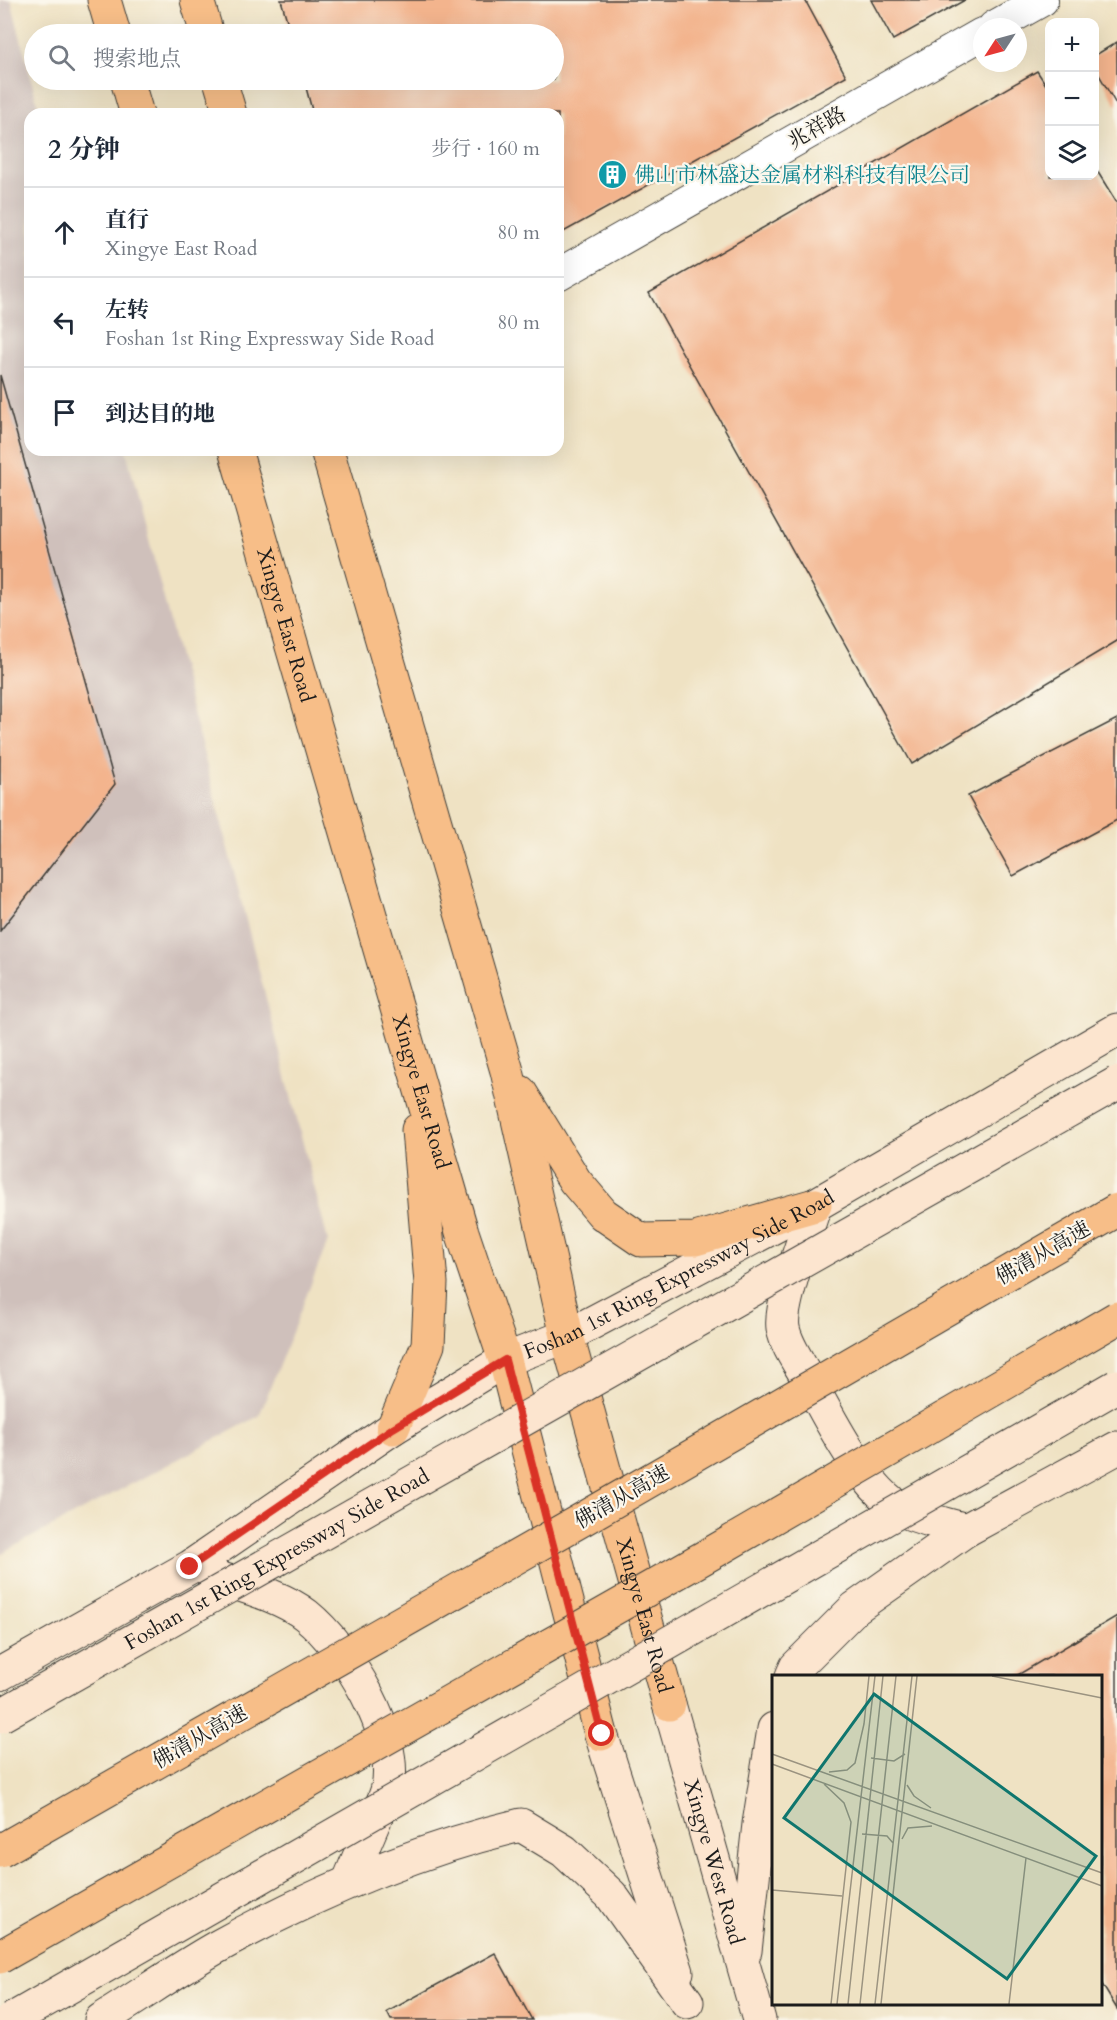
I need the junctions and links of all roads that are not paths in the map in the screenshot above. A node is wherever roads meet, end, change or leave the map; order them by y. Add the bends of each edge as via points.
1 (104, 0) edge
2 (197, 0) edge
3 (1042, 0) edge
4 (1010, 18) edge
5 (111, 24) edge
6 (204, 24) edge
7 (973, 39) edge
8 (130, 90) edge
9 (223, 90) edge
10 (135, 108) edge
11 (228, 108) edge
12 (564, 272) edge
13 (237, 456) edge
14 (329, 456) edge
15 (1117, 1030) edge
16 (411, 1054) junction
17 (507, 1071) junction
18 (1117, 1083) edge
19 (815, 1205) junction
20 (1117, 1210) edge
21 (1117, 1318) edge
22 (567, 1336) junction
23 (505, 1360) junction
24 (1117, 1386) edge
25 (393, 1428) junction
26 (1117, 1448) edge
27 (966, 1530) junction
28 (190, 1567) junction
29 (0, 1674) edge
30 (793, 1675) edge
31 (669, 1704) joint
32 (0, 1716) edge
33 (772, 1742) edge
34 (0, 1851) edge
35 (349, 1881) junction
36 (0, 1957) edge
37 (743, 1968) junction
38 (690, 2011) edge
39 (10, 2020) edge
40 (101, 2020) edge
41 (759, 2020) edge

1 - 5 main road
2 - 6 main road
3 - 4 street
7 - 12 street, 兆祥路
8 - 10 main road
9 - 11 main road
13 - 16 main road, Xingye East Road
14 - 17 main road, Xingye East Road
15 - 19 main road, Foshan 1st Ring Expressway Side Road
16 - 23 main road, Xingye East Road via 462,1232
16 - 25 main road via 431,1283 428,1345
17 - 19 main road via 576,1181 603,1214 641,1240 696,1239
17 - 22 main road, Xingye East Road
18 - 32 main road, Foshan 1st Ring Expressway Side Road, bridge
19 - 22 main road, Foshan 1st Ring Expressway Side Road
19 - 27 main road via 785,1305 783,1328 793,1351 848,1449 886,1498 905,1511
20 - 34 main road, 佛清从高速, bridge
21 - 36 main road, bridge
22 - 23 main road, Foshan 1st Ring Expressway Side Road
22 - 31 main road, Xingye East Road
23 - 25 main road, Foshan 1st Ring Expressway Side Road
23 - 38 main road, Xingye East Road via 602,1734
24 - 39 main road, bridge
25 - 28 main road, Foshan 1st Ring Expressway Side Road
26 - 27 main road
27 - 30 main road via 855,1608 796,1667
28 - 29 main road, Foshan 1st Ring Expressway Side Road
28 - 35 main road via 289,1604 307,1616 346,1660 376,1712 387,1744 388,1789
31 - 37 main road, Xingye West Road
33 - 37 main road
35 - 38 main road via 521,1825 564,1851 611,1895
35 - 40 main road via 217,1947
37 - 41 main road, Xingye West Road

